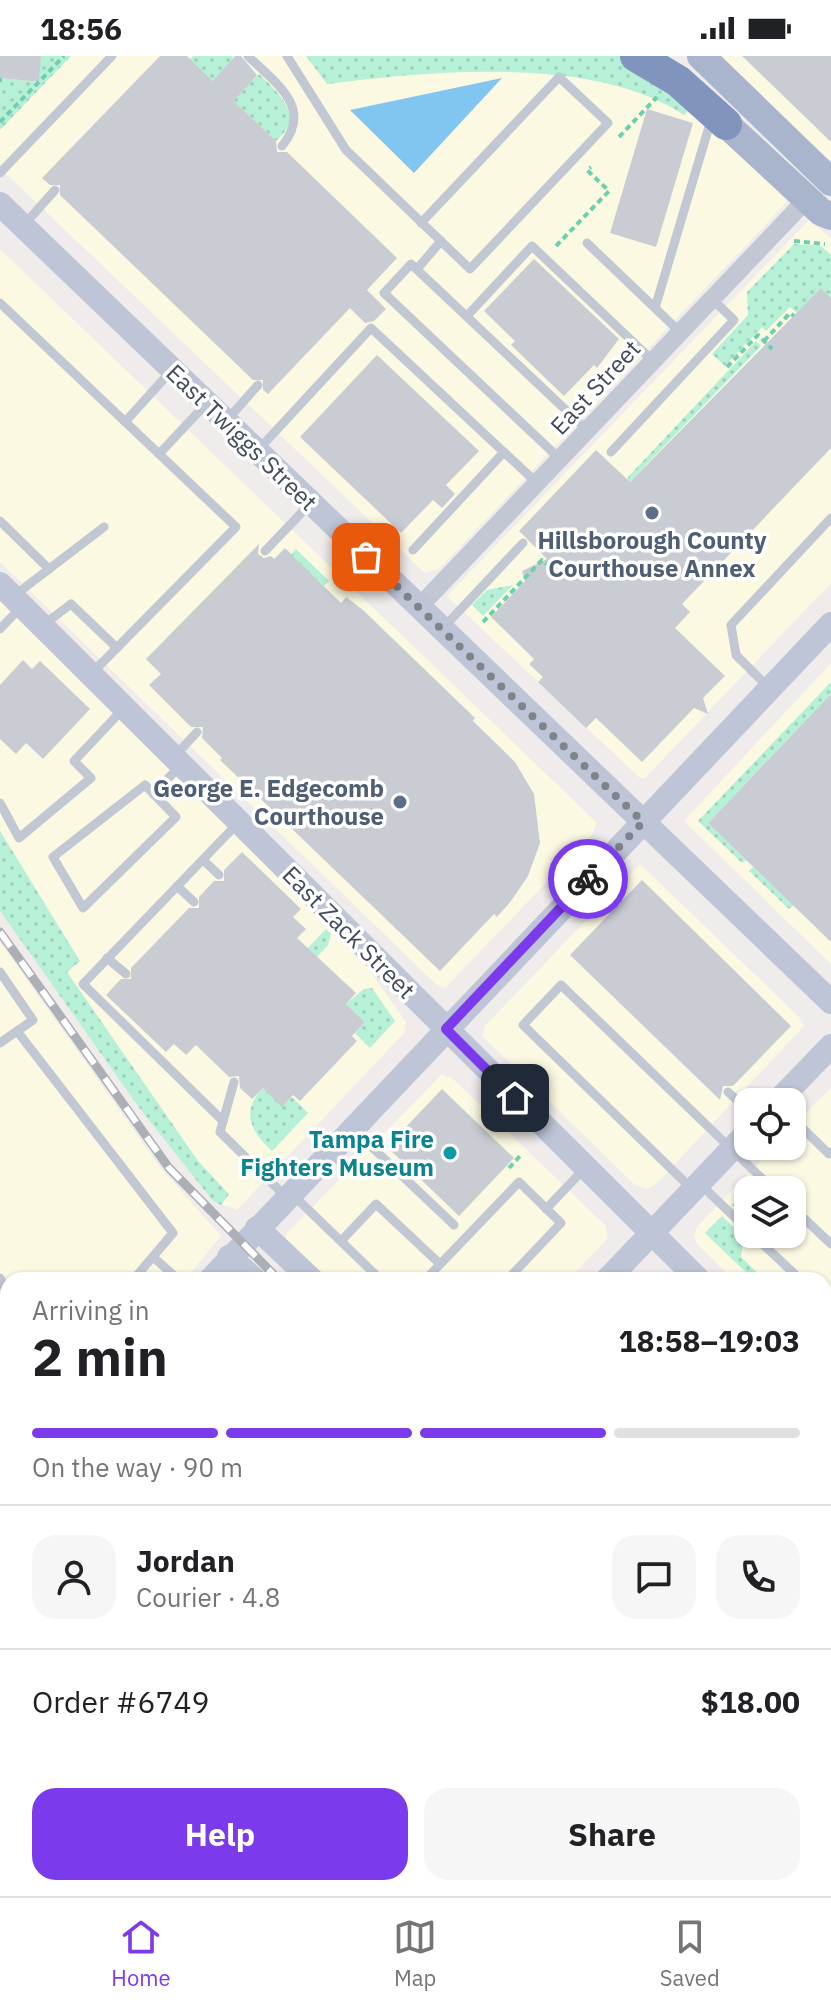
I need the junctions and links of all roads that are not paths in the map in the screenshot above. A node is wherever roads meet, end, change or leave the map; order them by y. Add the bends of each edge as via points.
1 (112, 56) edge
2 (248, 56) edge
3 (287, 56) edge
4 (636, 56) edge
5 (701, 56) edge
6 (720, 118) junction
7 (282, 146) dead end
8 (0, 173) edge
9 (831, 182) edge
10 (55, 190) dead end
11 (807, 199) junction
12 (1, 207) edge
13 (421, 223) junction
14 (23, 226) junction
15 (828, 230) edge
16 (441, 241) junction
17 (587, 243) dead end
18 (417, 269) junction
19 (712, 299) junction
20 (0, 303) edge
21 (655, 308) junction
22 (467, 316) junction
23 (680, 332) junction
24 (653, 361) junction
25 (172, 370) junction
26 (258, 385) dead end
27 (207, 403) junction
28 (226, 421) junction
29 (125, 422) junction
30 (587, 430) junction
31 (257, 451) junction
32 (504, 452) junction
33 (611, 452) dead end
34 (159, 454) junction
35 (560, 459) junction
36 (537, 483) junction
37 (310, 503) junction
38 (831, 518) edge
39 (0, 521) edge
40 (104, 527) dead end
41 (523, 543) dead end
42 (413, 550) dead end
43 (265, 551) dead end
44 (49, 569) junction
45 (11, 596) edge
46 (419, 607) junction
47 (831, 624) edge
48 (42, 626) junction
49 (0, 629) edge
50 (441, 629) junction
51 (117, 648) junction
52 (91, 675) junction
53 (769, 689) junction
54 (124, 708) junction
55 (197, 732) dead end
56 (178, 761) junction
57 (153, 794) junction
58 (0, 803) edge
59 (239, 822) junction
60 (643, 822) junction
61 (203, 860) junction
62 (219, 875) dead end
63 (177, 886) junction
64 (194, 902) dead end
65 (107, 958) junction
66 (0, 972) edge
67 (126, 974) dead end
68 (831, 1002) edge
69 (446, 1029) junction
70 (17, 1031) junction
71 (0, 1043) edge
72 (831, 1046) edge
73 (234, 1082) dead end
74 (790, 1088) edge
75 (728, 1092) dead end
76 (734, 1097) edge
77 (223, 1121) junction
78 (352, 1128) junction
79 (806, 1131) edge
80 (734, 1136) edge
81 (734, 1147) edge
82 (830, 1153) edge
83 (585, 1168) junction
84 (696, 1186) junction
85 (288, 1194) junction
86 (546, 1209) junction
87 (734, 1218) edge
88 (806, 1220) edge
89 (454, 1225) dead end
90 (257, 1228) junction
91 (651, 1234) junction
92 (341, 1241) junction
93 (831, 1244) edge
94 (767, 1248) edge
95 (153, 1257) junction
96 (229, 1257) junction
97 (440, 1264) junction
98 (140, 1272) edge
99 (170, 1272) edge
100 (217, 1272) edge
101 (246, 1272) edge
102 (304, 1272) edge
103 (373, 1272) edge
104 (432, 1272) edge
105 (515, 1272) edge
106 (615, 1272) edge
107 (691, 1272) edge
108 (792, 1272) edge

1 - 8 lane
2 - 7 lane via 291,102 294,128
3 - 13 lane via 346,150
4 - 6 highway via 678,81
5 - 9 main road
6 - 11 main road
6 - 21 lane
10 - 14 lane
11 - 15 main road
11 - 19 street, East Street
12 - 14 street, East Twiggs Street
13 - 16 lane
13 - 16 lane via 559,77 608,123 470,269
14 - 25 street, East Twiggs Street
16 - 18 lane
17 - 21 lane
18 - 22 lane
18 - 35 lane via 411,264 384,293
19 - 23 street, East Street
19 - 33 lane via 734,320
20 - 29 lane
21 - 23 lane
22 - 24 lane via 532,246
22 - 30 lane
23 - 24 street, East Street
24 - 30 street, East Street
25 - 27 street, East Twiggs Street
25 - 29 lane
26 - 28 lane
27 - 28 street, East Twiggs Street
27 - 34 lane
28 - 31 street, East Twiggs Street
29 - 34 lane
30 - 35 street, East Street
31 - 32 lane via 371,328
31 - 37 street, East Twiggs Street
32 - 36 lane
32 - 42 lane
34 - 51 lane via 236,527
35 - 36 street, East Street
36 - 46 street, East Street
37 - 43 lane
37 - 46 street, East Twiggs Street
38 - 53 lane via 731,625 736,655
39 - 44 lane
40 - 44 lane
41 - 50 lane
44 - 45 lane
45 - 48 street, East Zack Street
45 - 49 lane
46 - 50 street, East Twiggs Street
47 - 53 street
48 - 51 lane via 71,604
48 - 52 street, East Zack Street
50 - 60 street, East Twiggs Street
51 - 52 lane
52 - 54 street, East Zack Street
53 - 60 street
54 - 56 street, East Zack Street
54 - 58 lane via 74,761 91,778 19,838
55 - 56 lane
56 - 57 lane
56 - 59 street, East Zack Street
57 - 57 lane via 145,785 53,857 83,908 176,817
59 - 61 lane
59 - 69 street, East Zack Street
60 - 68 street, East Twiggs Street
60 - 69 street
61 - 62 lane
61 - 63 lane
63 - 64 lane
63 - 65 lane
65 - 67 lane
65 - 77 lane via 83,984
66 - 70 lane via 33,1020
69 - 78 street
69 - 83 street, East Zack Street
70 - 71 lane
70 - 95 lane via 173,1233
72 - 74 street
73 - 77 lane
75 - 76 lane
77 - 85 lane via 220,1132
78 - 85 street
78 - 89 lane
79 - 82 lane
80 - 84 lane via 561,985 523,1025
81 - 84 street
83 - 86 lane
83 - 91 street, East Zack Street
84 - 87 lane
84 - 91 street
85 - 90 street
85 - 92 lane
86 - 97 lane via 519,1182
86 - 105 lane via 561,1223
88 - 93 lane
90 - 96 street
90 - 102 street
91 - 106 street
91 - 107 street, East Zack Street
92 - 97 lane via 376,1204
92 - 103 lane
94 - 108 lane
95 - 98 lane
95 - 99 lane
96 - 100 street
96 - 101 street
97 - 104 lane

